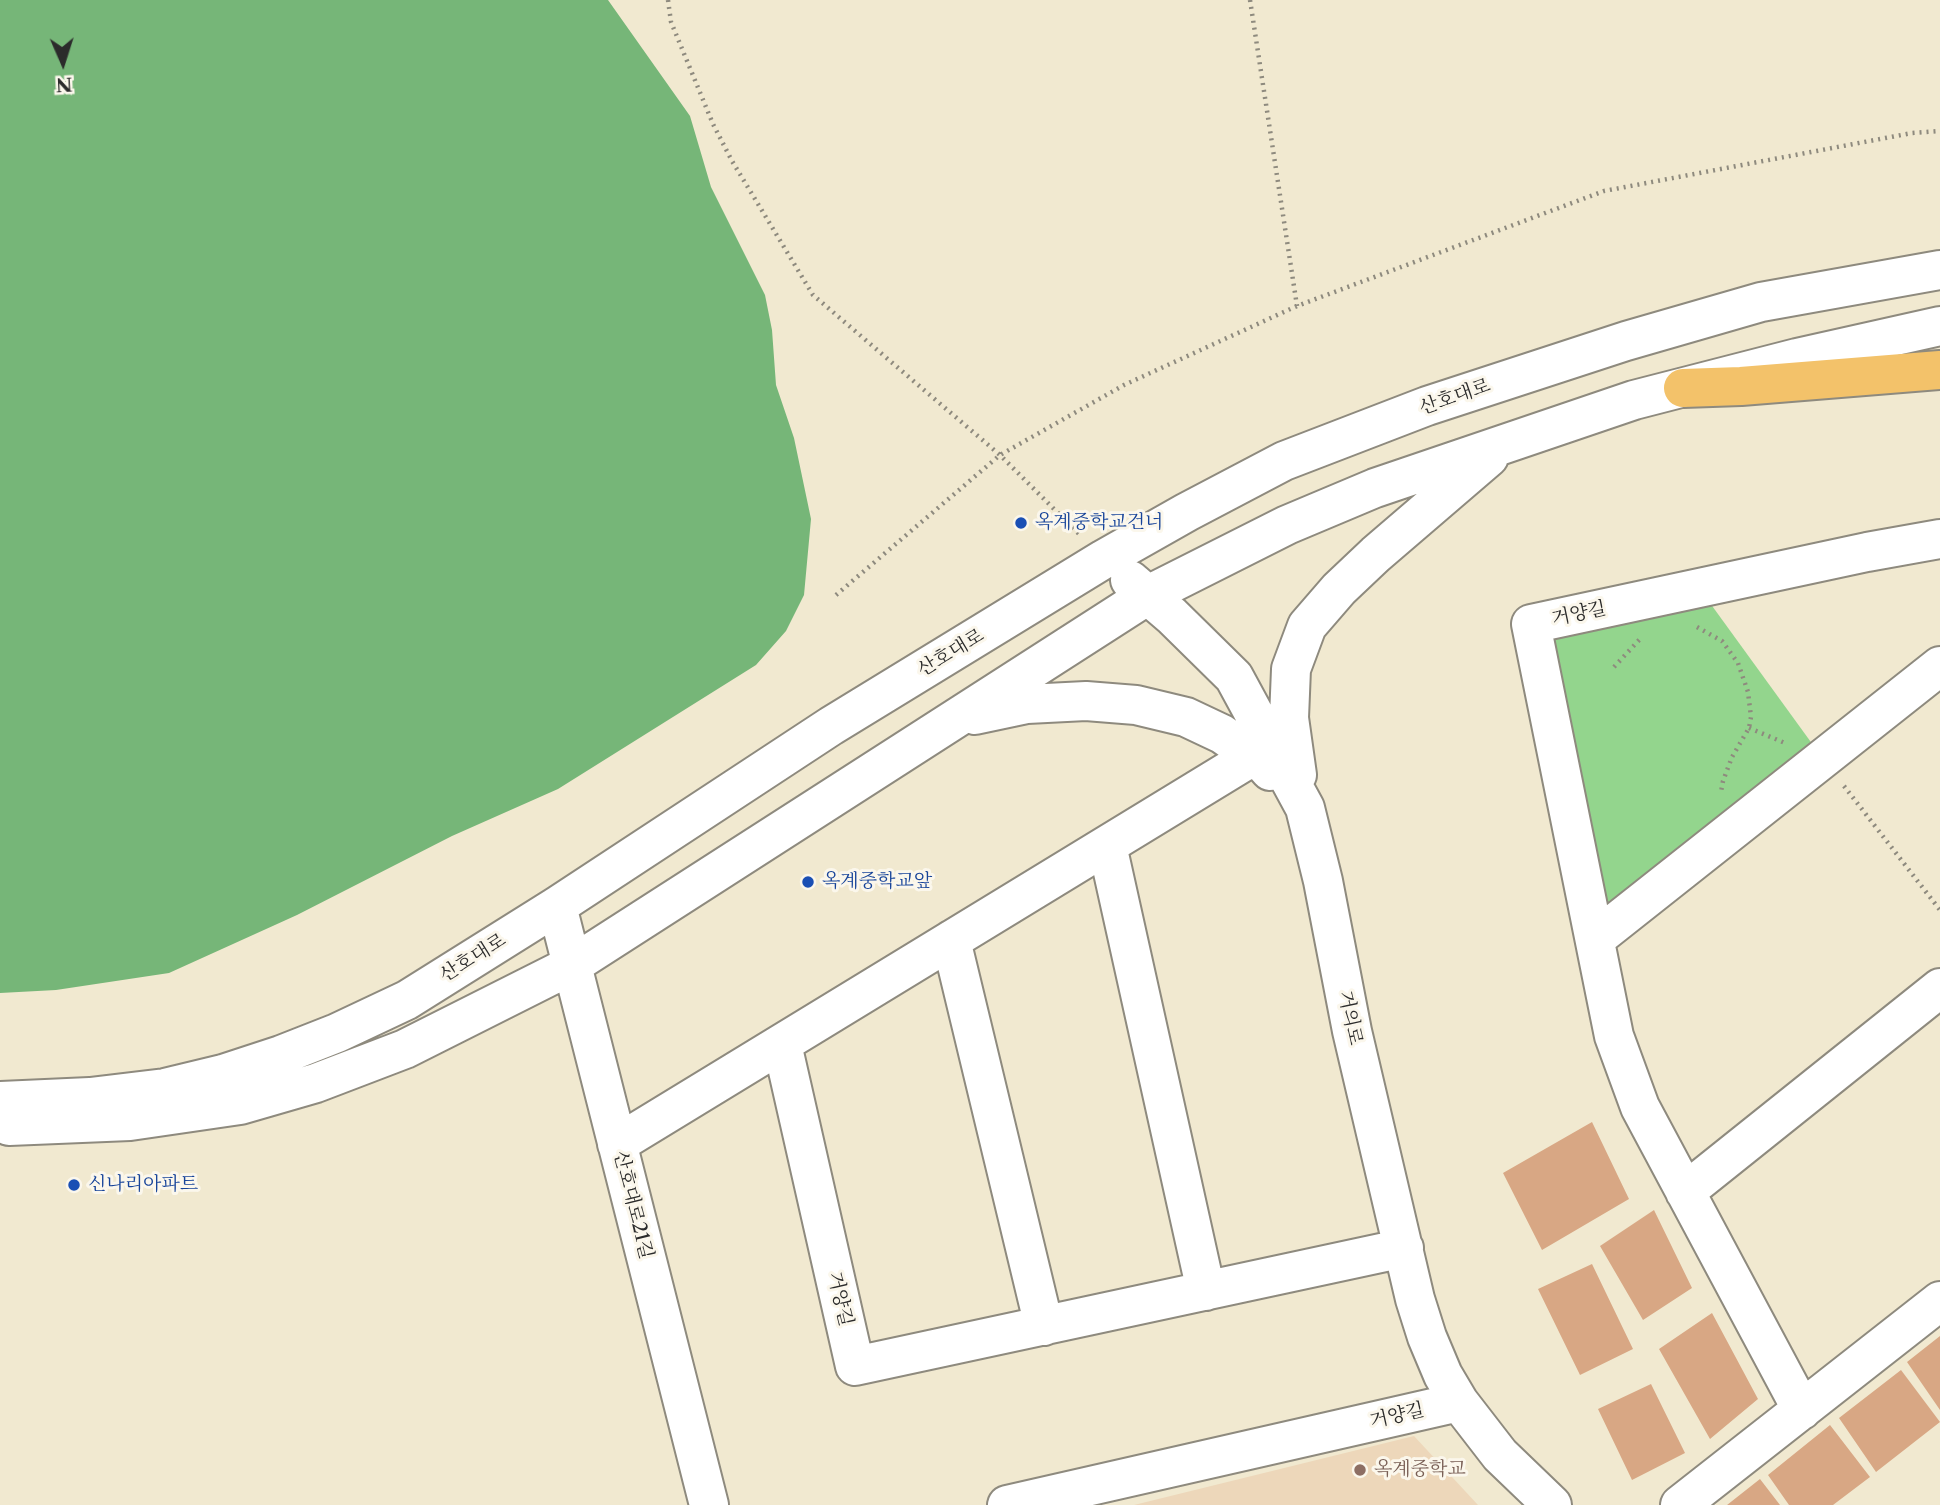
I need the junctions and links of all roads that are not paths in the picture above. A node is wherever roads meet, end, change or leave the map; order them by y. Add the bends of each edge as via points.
1 (1940, 270) edge
2 (1940, 326) edge
3 (1940, 370) edge
4 (1683, 387) junction
5 (1507, 443) junction
6 (1940, 539) edge
7 (1104, 559) junction
8 (1148, 595) junction
9 (1940, 666) edge
10 (951, 720) junction
11 (1253, 756) junction
12 (1305, 808) junction
13 (1107, 845) junction
14 (557, 906) junction
15 (1595, 939) junction
16 (951, 940) junction
17 (572, 965) junction
18 (1940, 988) edge
19 (782, 1044) junction
20 (0, 1084) edge
21 (90, 1097) junction
22 (0, 1101) edge
23 (130, 1121) junction
24 (0, 1126) edge
25 (617, 1144) junction
26 (0, 1148) edge
27 (1685, 1192) junction
28 (1404, 1248) junction
29 (1206, 1291) junction
30 (1940, 1301) edge
31 (1044, 1326) junction
32 (1459, 1402) junction
33 (1802, 1410) junction
34 (709, 1505) edge
35 (1007, 1505) edge
36 (1552, 1505) edge
37 (1680, 1505) edge

1 - 7 street, 산호대로 via 1761,303 1427,405 1284,461
2 - 4 street
3 - 4 highway
4 - 5 street
5 - 8 street via 1375,488 1287,525
5 - 12 street via 1376,554 1307,626 1291,669 1289,718
6 - 15 street, 거양길 via 1531,624
7 - 8 street, 거의로
7 - 14 street, 산호대로 via 831,726
8 - 10 street
8 - 12 street, 거의로 via 1234,677
9 - 15 street
10 - 11 street via 1027,704 1086,701 1136,705 1186,717
10 - 17 street
11 - 12 street
11 - 13 street
12 - 28 street, 거의로
13 - 16 street
13 - 29 street
14 - 17 street, 산호대로21길
14 - 21 street, 산호대로 via 407,1000 337,1033 223,1074 165,1088
15 - 27 street, 거양길 via 1614,1036 1640,1107
16 - 19 street
16 - 31 street
17 - 23 street via 405,1049 316,1083 240,1105
17 - 25 street, 산호대로21길
18 - 27 street
19 - 25 street
19 - 31 street, 거양길 via 855,1366
20 - 21 street
21 - 22 street, 산호대로
23 - 24 street
23 - 26 street
25 - 34 street, 산호대로21길
27 - 33 street, 거양길
28 - 29 street, 거양길
28 - 32 street, 거의로 via 1427,1337
29 - 31 street, 거양길
30 - 33 street
32 - 35 street, 거양길
32 - 36 street, 거의로 via 1500,1455
33 - 37 street

